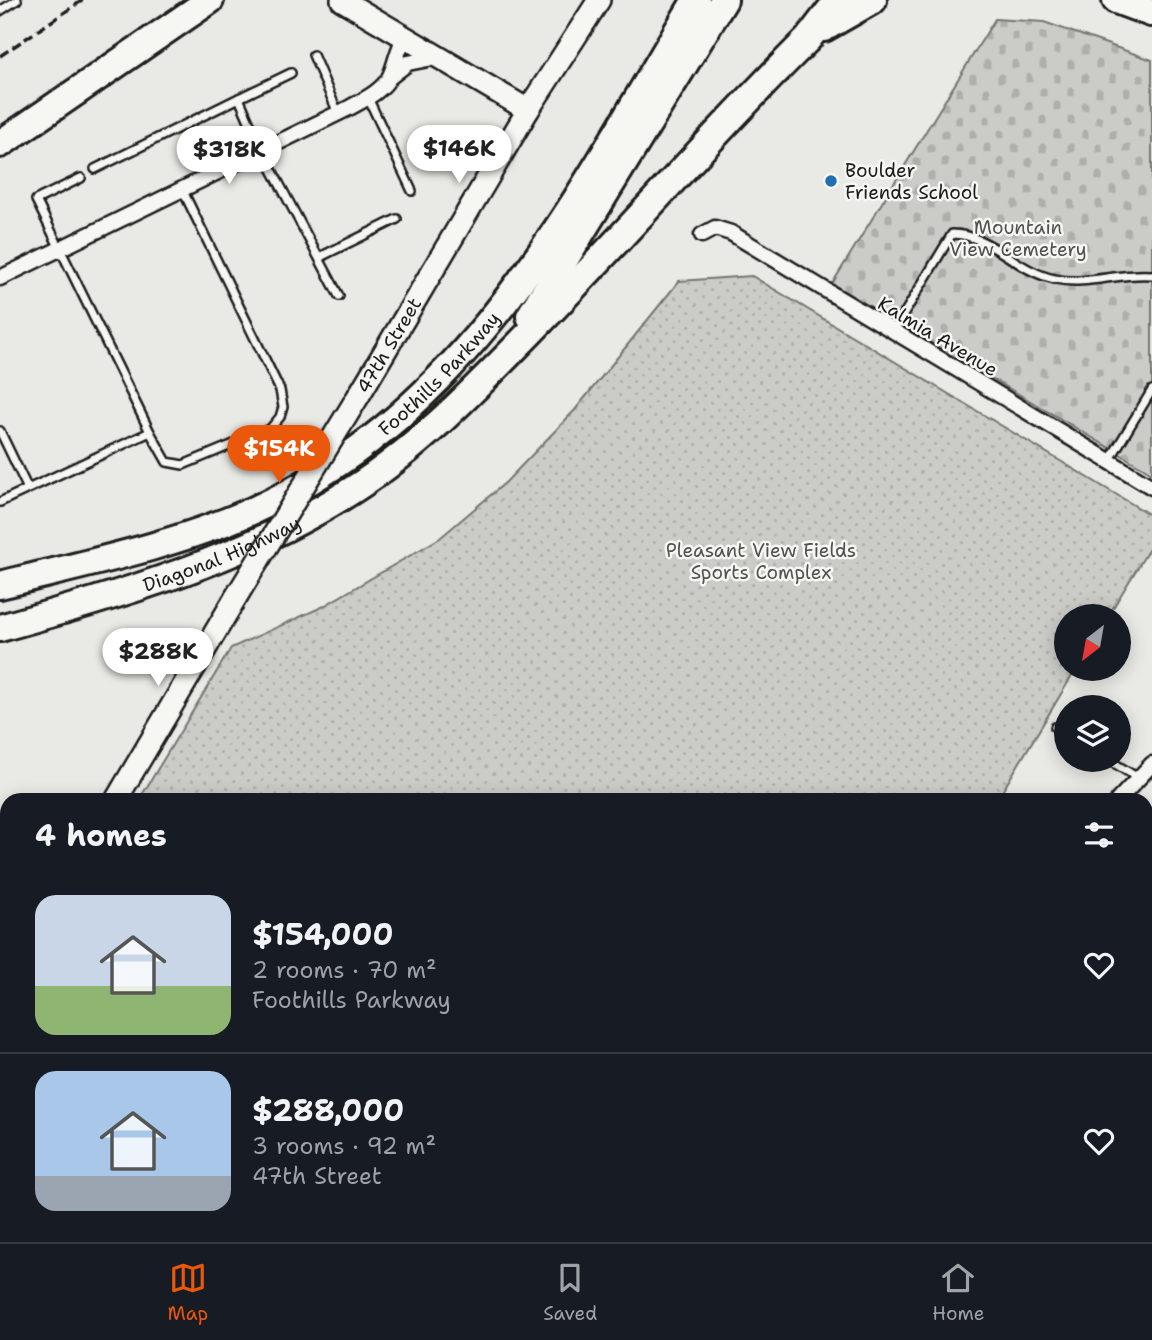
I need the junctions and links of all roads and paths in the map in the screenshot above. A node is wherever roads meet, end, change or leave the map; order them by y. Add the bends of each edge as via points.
1 (17, 0) edge
2 (210, 0) edge
3 (342, 0) edge
4 (599, 0) edge
5 (696, 0) edge
6 (724, 0) edge
7 (838, 0) edge
8 (873, 0) edge
9 (1116, 0) edge
10 (1144, 9) edge
11 (0, 11) edge
12 (405, 37) junction
13 (808, 38) junction
14 (313, 55) dead end
15 (438, 57) junction
16 (291, 73) dead end
17 (390, 77) junction
18 (368, 97) junction
19 (239, 98) junction
20 (528, 110) junction
21 (338, 114) junction
22 (0, 144) edge
23 (262, 151) junction
24 (95, 169) dead end
25 (81, 178) dead end
26 (182, 190) junction
27 (412, 191) dead end
28 (397, 219) dead end
29 (702, 234) dead end
30 (59, 249) junction
31 (320, 257) junction
32 (1152, 275) edge
33 (0, 278) edge
34 (339, 296) dead end
35 (893, 332) junction
36 (484, 380) junction
37 (1152, 390) edge
38 (0, 431) edge
39 (149, 432) junction
40 (1110, 461) junction
41 (27, 487) junction
42 (1152, 487) edge
43 (0, 502) edge
44 (0, 585) edge
45 (0, 628) edge
46 (1152, 764) edge
47 (1128, 772) edge
48 (1138, 778) junction
49 (120, 793) edge
50 (1124, 793) edge

1 - 11 lane
2 - 22 highway
3 - 12 street
4 - 20 street, 47th Street
5 - 44 highway, Foothills Parkway via 569,211 515,291 456,363 401,416 332,467 254,510 191,534
6 - 36 highway, Foothills Parkway via 544,296
7 - 13 highway
8 - 13 highway
9 - 10 highway
12 - 15 street
12 - 17 street
13 - 36 highway
14 - 21 lane
15 - 17 street via 408,63
15 - 20 street
16 - 19 lane
17 - 18 street
18 - 21 street
18 - 27 lane
19 - 23 lane
19 - 24 lane
20 - 49 street, 47th Street, bridge
21 - 23 street
23 - 26 street
23 - 31 lane
25 - 30 lane via 36,201
26 - 30 street
26 - 39 lane via 280,390 283,407 270,429 183,465 167,462
28 - 31 lane
29 - 35 street, Kalmia Avenue via 715,228 731,233
30 - 33 street
30 - 39 lane
31 - 34 lane
32 - 35 lane via 1072,282 1051,279 976,238 951,234
35 - 40 street, Kalmia Avenue
36 - 45 highway, Diagonal Highway via 398,458 323,509 231,554 122,594
37 - 40 lane
38 - 41 lane
39 - 41 lane
40 - 42 street, Kalmia Avenue
41 - 43 lane
46 - 48 street
47 - 48 lane
48 - 50 street

